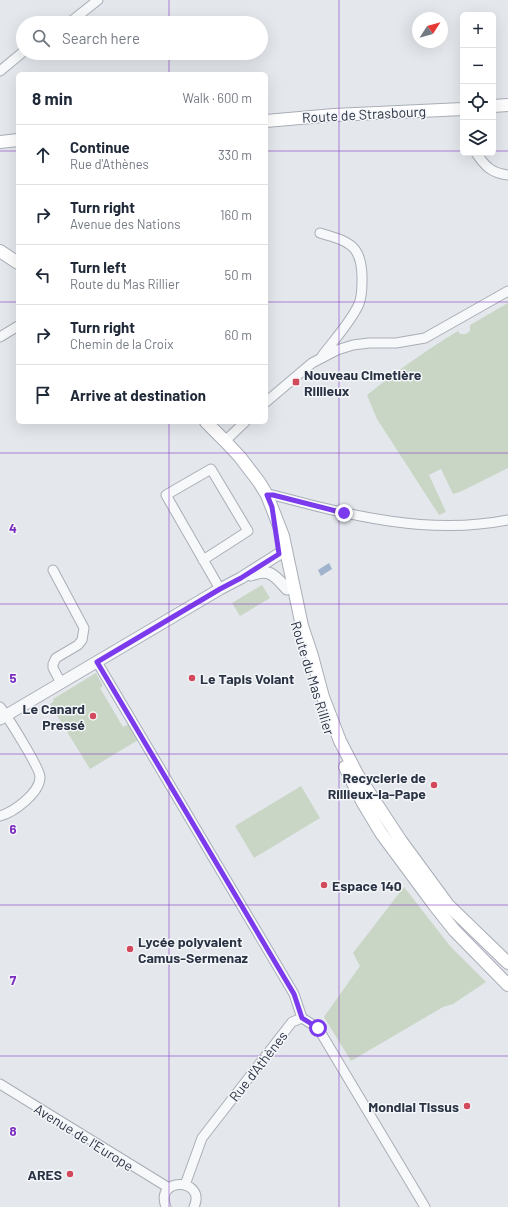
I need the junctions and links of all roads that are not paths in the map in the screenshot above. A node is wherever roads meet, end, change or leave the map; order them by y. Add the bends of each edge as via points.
1 (98, 0) edge
2 (78, 16) edge
3 (16, 58) edge
4 (0, 72) edge
5 (508, 105) edge
6 (496, 106) edge
7 (460, 109) edge
8 (268, 121) edge
9 (0, 137) edge
10 (16, 140) edge
11 (0, 142) edge
12 (478, 156) edge
13 (508, 175) edge
14 (320, 233) dead end
15 (0, 251) edge
16 (16, 262) edge
17 (508, 291) edge
18 (16, 327) edge
19 (0, 337) edge
20 (320, 358) junction
21 (268, 400) edge
22 (208, 424) edge
23 (243, 424) edge
24 (225, 440) junction
25 (267, 495) junction
26 (508, 520) edge
27 (283, 553) junction
28 (203, 560) junction
29 (53, 570) dead end
30 (241, 578) junction
31 (220, 589) junction
32 (287, 589) junction
33 (97, 662) junction
34 (61, 683) junction
35 (2, 714) edge
36 (0, 816) edge
37 (508, 963) edge
38 (507, 981) edge
39 (302, 1018) junction
40 (0, 1084) edge
41 (185, 1185) junction
42 (169, 1188) junction
43 (166, 1207) edge
44 (194, 1207) edge
45 (425, 1207) edge

1 - 2 street
3 - 4 street
5 - 6 main road
7 - 8 main road, Route de Strasbourg
9 - 11 street
10 - 11 main road
12 - 13 street via 492,171
14 - 20 street via 342,239 353,247 363,267 359,305
15 - 16 main road
17 - 20 street via 425,338 396,343 353,345
18 - 19 street
20 - 21 street
22 - 24 main road, Route du Mas Rillier
23 - 24 street
24 - 25 main road, Route du Mas Rillier via 251,470
25 - 26 street via 344,513 413,525 475,524
25 - 27 main road, Route du Mas Rillier
27 - 30 street
27 - 32 main road, Route du Mas Rillier
27 - 37 main road, Route du Mas Rillier via 323,697 340,741 357,774 401,841 448,905
28 - 28 street via 166,495 212,469 248,531
28 - 31 street
29 - 34 street via 84,628 82,640 78,645 56,658 53,664
30 - 31 street
30 - 32 street via 267,572
31 - 33 street
32 - 38 main road, Route du Mas Rillier via 310,678 327,727 363,803 381,833 454,930
33 - 34 street
33 - 39 street via 294,994
34 - 35 street
35 - 36 street via 40,776 38,787 26,800 8,814
39 - 41 street, Rue d'Athènes via 292,1022 202,1138
39 - 45 street via 318,1028
40 - 42 street, Avenue de l'Europe
41 - 42 street via 177,1184
41 - 44 street via 194,1192
42 - 43 street via 164,1198

